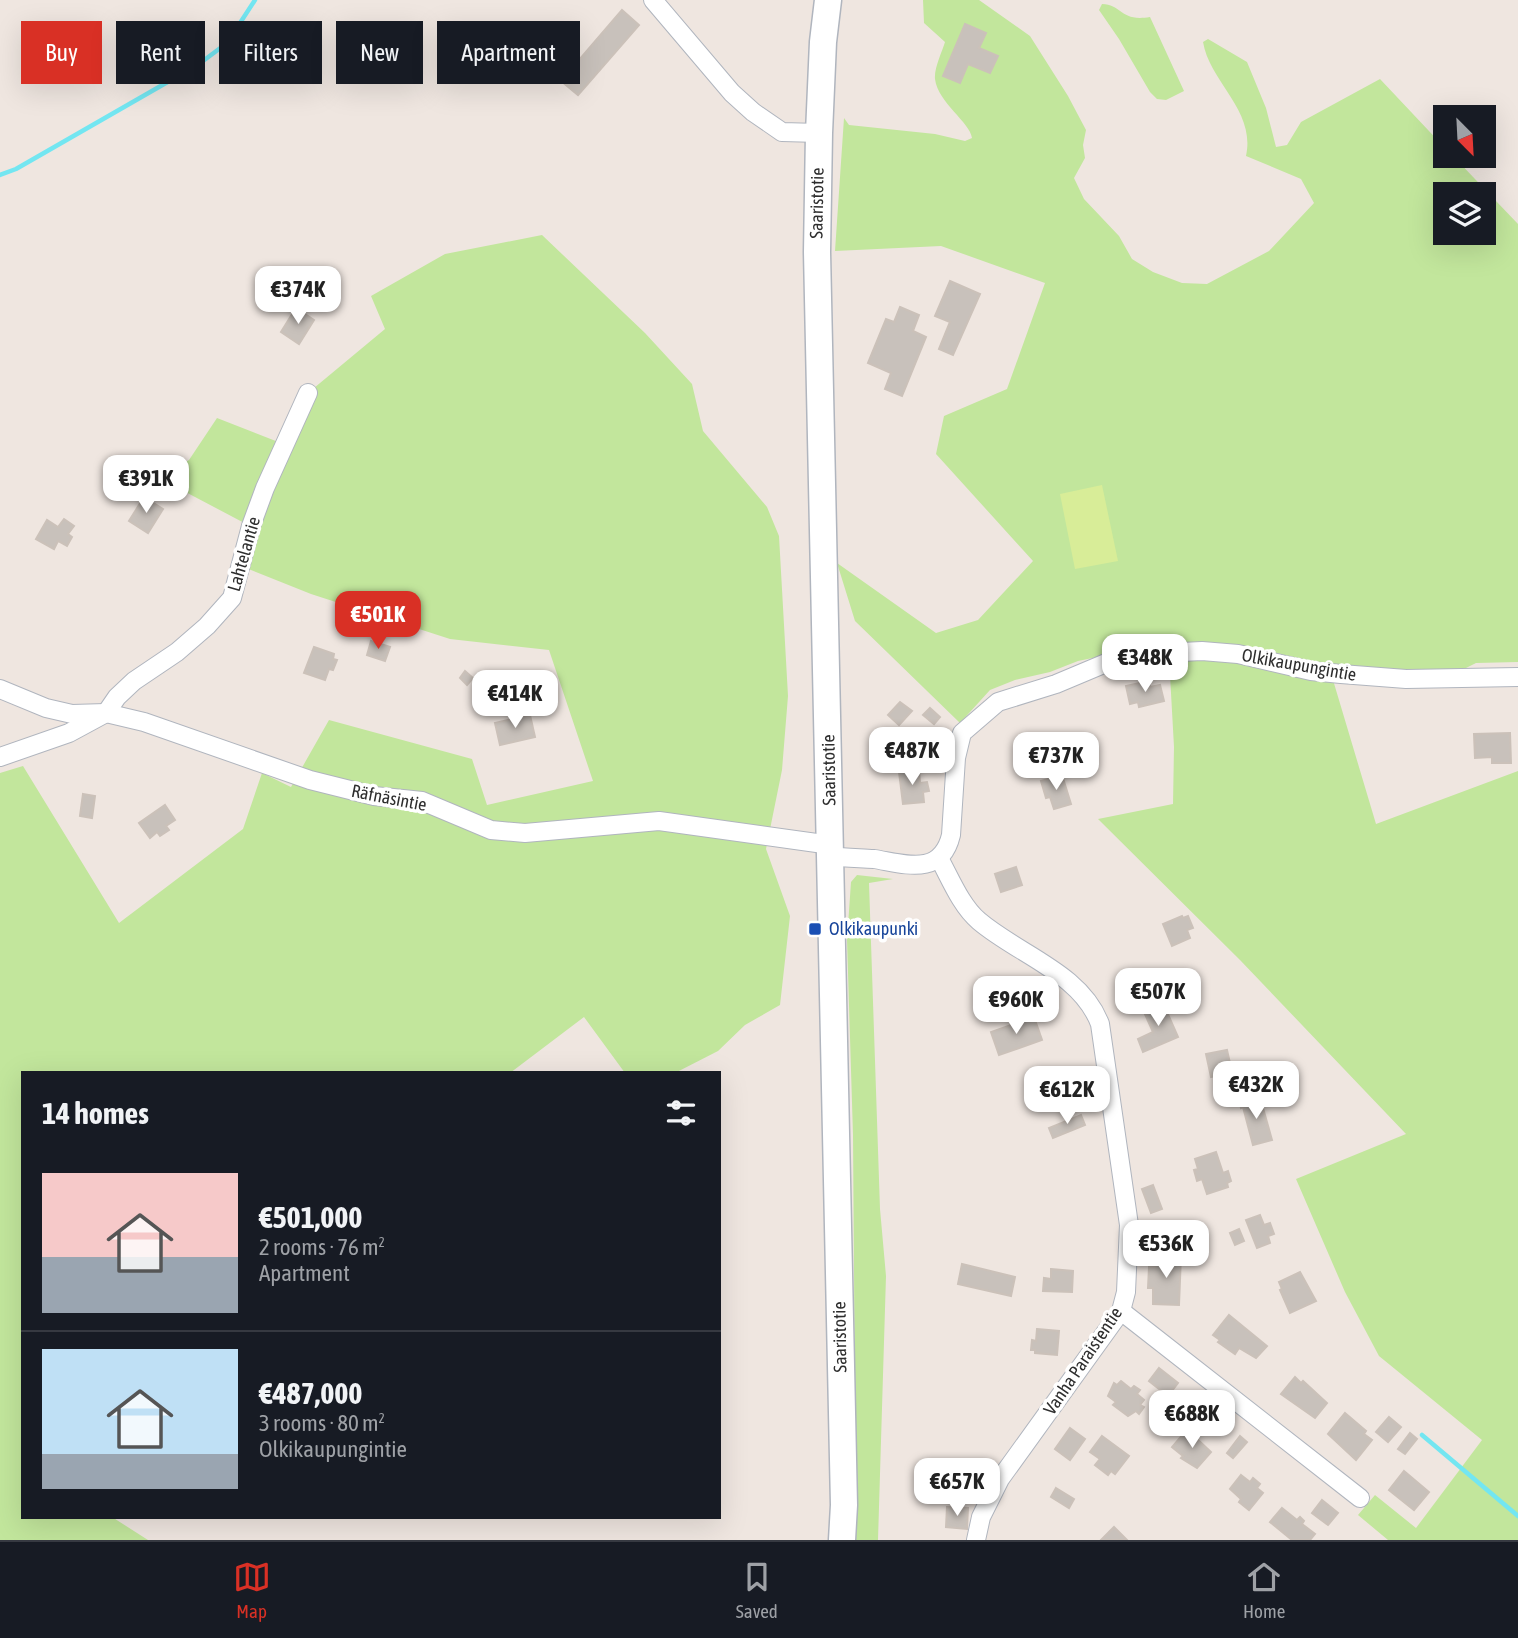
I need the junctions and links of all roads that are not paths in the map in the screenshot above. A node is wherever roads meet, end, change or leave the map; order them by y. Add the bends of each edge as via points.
1 (653, 0) edge
2 (828, 0) edge
3 (819, 133) junction
4 (308, 393) dead end
5 (1518, 677) edge
6 (0, 689) edge
7 (106, 713) junction
8 (0, 757) edge
9 (830, 851) junction
10 (939, 858) junction
11 (1121, 1311) junction
12 (1360, 1498) dead end
13 (842, 1540) edge
14 (976, 1540) edge

1 - 3 street via 753,112 782,131
2 - 3 main road, Saaristotie
3 - 9 main road, Saaristotie via 817,252
4 - 7 street, Lahtelantie via 250,526 232,598 177,652 134,681
5 - 10 street, Olkikaupungintie via 1341,674 1202,651 1107,663 998,702 962,733 951,835
6 - 7 street, Räfnäsintie via 72,714
7 - 8 street via 69,733
7 - 9 street, Räfnäsintie via 310,780 374,796 422,801 491,830 525,833 659,821
9 - 10 street via 914,866
9 - 13 main road, Saaristotie
10 - 11 street, Vanha Paraistentie via 977,919 1067,980 1095,1011 1129,1225
11 - 12 street
11 - 14 street, Vanha Paraistentie via 1000,1479 981,1517

